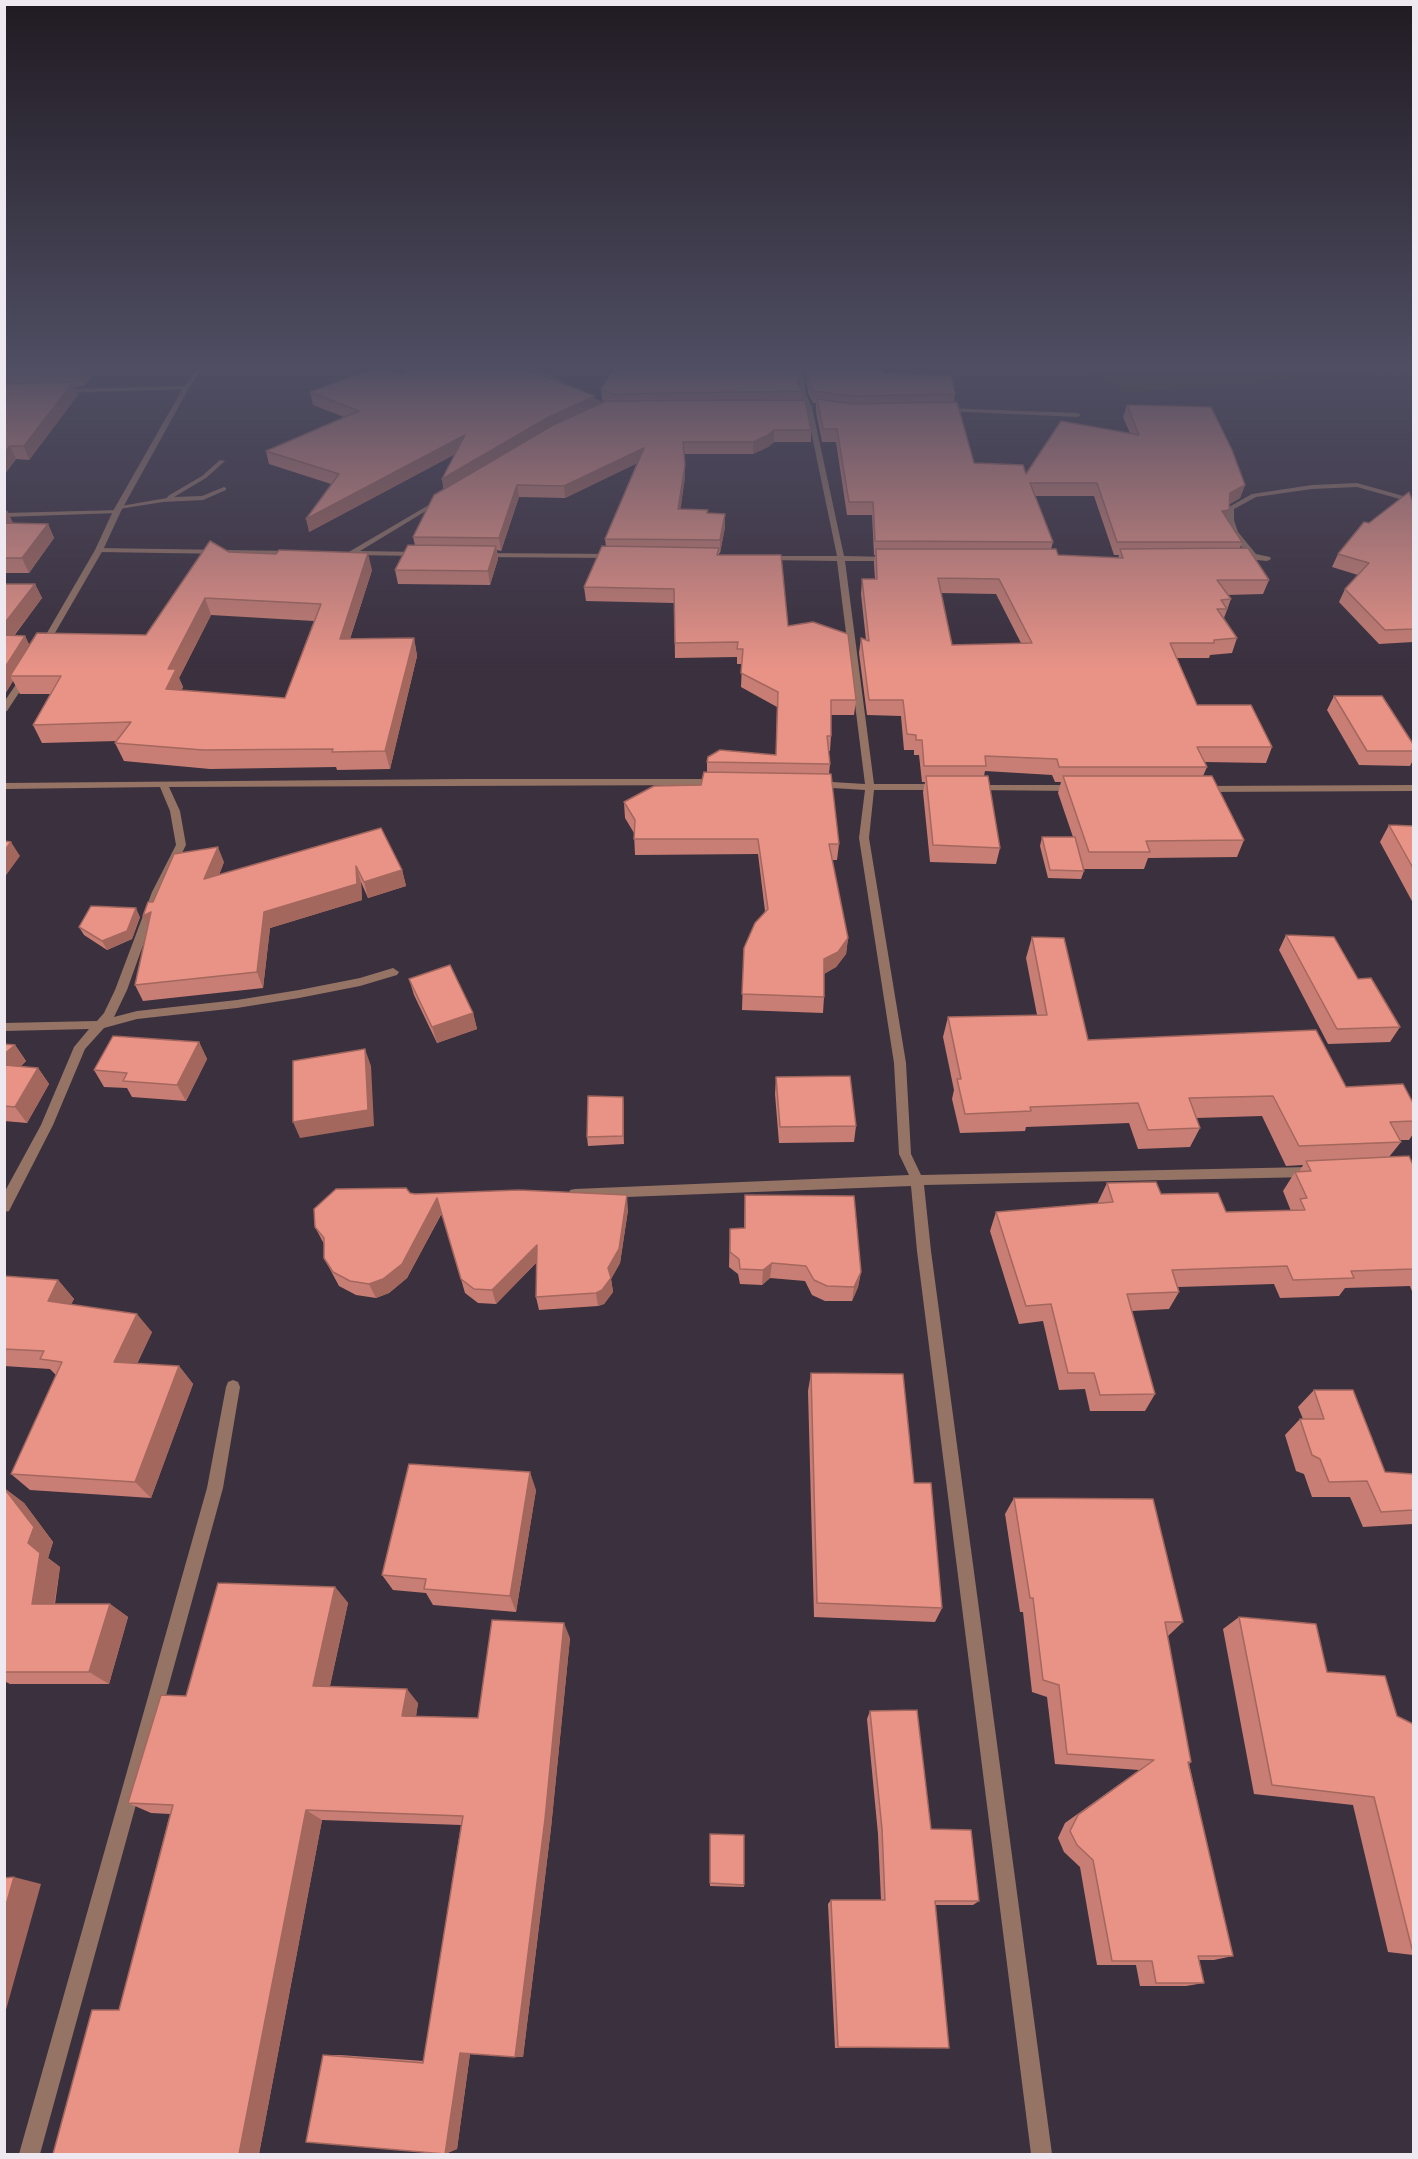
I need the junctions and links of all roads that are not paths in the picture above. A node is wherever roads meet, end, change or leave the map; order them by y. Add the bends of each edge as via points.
1 (141, 468) edge
2 (214, 468) edge
3 (821, 468) edge
4 (224, 489) dead end
5 (447, 497) edge
6 (163, 500) junction
7 (1413, 501) edge
8 (118, 509) junction
9 (4, 515) edge
10 (99, 550) junction
11 (305, 553) edge
12 (340, 553) edge
13 (351, 553) junction
14 (423, 554) edge
15 (471, 555) edge
16 (626, 556) edge
17 (1253, 556) junction
18 (757, 558) edge
19 (1244, 558) edge
20 (840, 559) junction
21 (894, 559) edge
22 (1267, 559) dead end
23 (42, 648) edge
24 (31, 667) edge
25 (4, 709) edge
26 (722, 783) edge
27 (804, 783) edge
28 (163, 784) junction
29 (4, 786) edge
30 (870, 787) junction
31 (950, 788) edge
32 (961, 788) edge
33 (1413, 788) edge
34 (1089, 789) edge
35 (1193, 789) edge
36 (393, 972) dead end
37 (100, 1025) junction
38 (4, 1027) edge
39 (1320, 1171) edge
40 (917, 1179) junction
41 (562, 1194) edge
42 (4, 1208) edge
43 (233, 1387) dead end
44 (28, 2154) edge
45 (1042, 2154) edge

1 - 8 street
2 - 6 street
3 - 20 street
4 - 6 street via 203,498
5 - 13 street
6 - 8 street
7 - 17 street via 1357,485 1254,495 1231,508 1230,520 1234,532
8 - 9 street
8 - 10 street
10 - 11 street
10 - 23 street
12 - 13 street
13 - 14 street
15 - 16 street
17 - 19 street
17 - 22 street
18 - 20 street
20 - 21 street
20 - 30 street
24 - 25 street
26 - 28 street
27 - 30 street
28 - 29 street
28 - 37 street via 175,811 181,845 157,892 121,990
30 - 31 street
30 - 40 street via 864,838 900,1063 905,1154
32 - 34 street
33 - 35 street
36 - 37 street via 299,994 137,1015
37 - 38 street
37 - 42 street via 80,1047 47,1125
39 - 40 street
40 - 41 street
40 - 45 street
43 - 44 street via 215,1488

